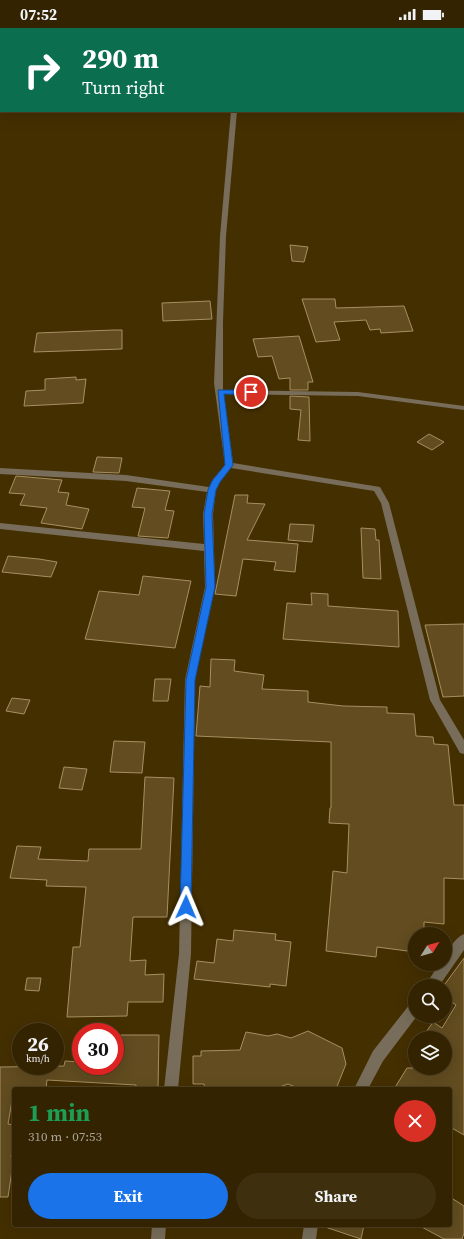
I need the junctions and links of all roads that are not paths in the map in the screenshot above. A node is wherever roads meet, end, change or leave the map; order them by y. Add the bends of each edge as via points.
1 (234, 112) edge
2 (220, 392) junction
3 (464, 408) edge
4 (229, 465) junction
5 (0, 471) edge
6 (212, 490) junction
7 (0, 526) edge
8 (210, 548) junction
9 (464, 750) edge
10 (464, 940) edge
11 (436, 979) edge
12 (408, 1017) edge
13 (171, 1087) edge
14 (362, 1087) edge
15 (159, 1227) edge
16 (311, 1227) edge
17 (158, 1239) edge
18 (309, 1239) edge

1 - 2 street via 221,270 218,375
2 - 3 street via 358,394
2 - 4 street
4 - 6 street
4 - 9 street via 377,489 385,503 435,700
5 - 6 street via 126,478
6 - 8 street via 208,514
7 - 8 street
8 - 13 street via 210,587 190,680 185,954
10 - 11 street
12 - 14 street via 378,1056
15 - 17 street
16 - 18 street

